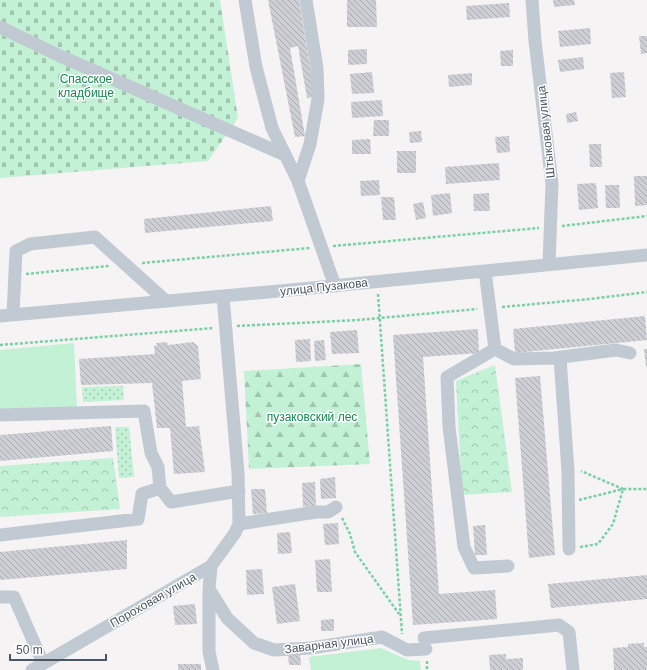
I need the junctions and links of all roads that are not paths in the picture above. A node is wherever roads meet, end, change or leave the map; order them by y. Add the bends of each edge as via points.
1 (245, 0) edge
2 (306, 0) edge
3 (532, 0) edge
4 (0, 27) edge
5 (285, 155) junction
6 (298, 181) junction
7 (647, 255) edge
8 (549, 264) junction
9 (485, 271) junction
10 (335, 286) junction
11 (223, 296) junction
12 (166, 301) junction
13 (6, 315) edge
14 (495, 349) junction
15 (630, 353) dead end
16 (560, 358) junction
17 (0, 415) edge
18 (160, 488) junction
19 (239, 491) junction
20 (336, 507) road end
21 (239, 524) junction
22 (0, 535) edge
23 (570, 549) road end
24 (211, 566) junction
25 (508, 566) dead end
26 (209, 589) junction
27 (0, 598) edge
28 (43, 663) junction
29 (32, 670) edge
30 (213, 670) edge
31 (573, 670) edge

1 - 5 street via 256,67 272,128
2 - 6 street via 317,68 318,99 310,144
3 - 8 street, Штыковая улица via 552,184
4 - 5 street
5 - 6 street
6 - 10 street
7 - 8 street, улица Пузакова
8 - 9 street, улица Пузакова
9 - 10 street, улица Пузакова
9 - 14 street
10 - 11 street, улица Пузакова
11 - 12 street, улица Пузакова
11 - 19 street
12 - 13 street, улица Пузакова
12 - 13 street via 95,238 30,244 16,251
14 - 16 street via 514,359
14 - 25 street via 447,377 449,427 464,546 474,568
15 - 16 street via 616,350
16 - 23 street
17 - 18 street via 144,411 151,453 158,467
18 - 19 street via 171,502
18 - 22 street via 142,494 138,519
19 - 21 street
20 - 21 street via 328,512
21 - 24 street
24 - 26 street
24 - 28 street, Пороховая улица
26 - 30 street via 209,652
26 - 31 street, Заварная улица via 227,618 254,643 274,650 311,648 382,637 408,650 425,643 559,625 569,632
27 - 28 street via 14,597
28 - 29 street, Пороховая улица

